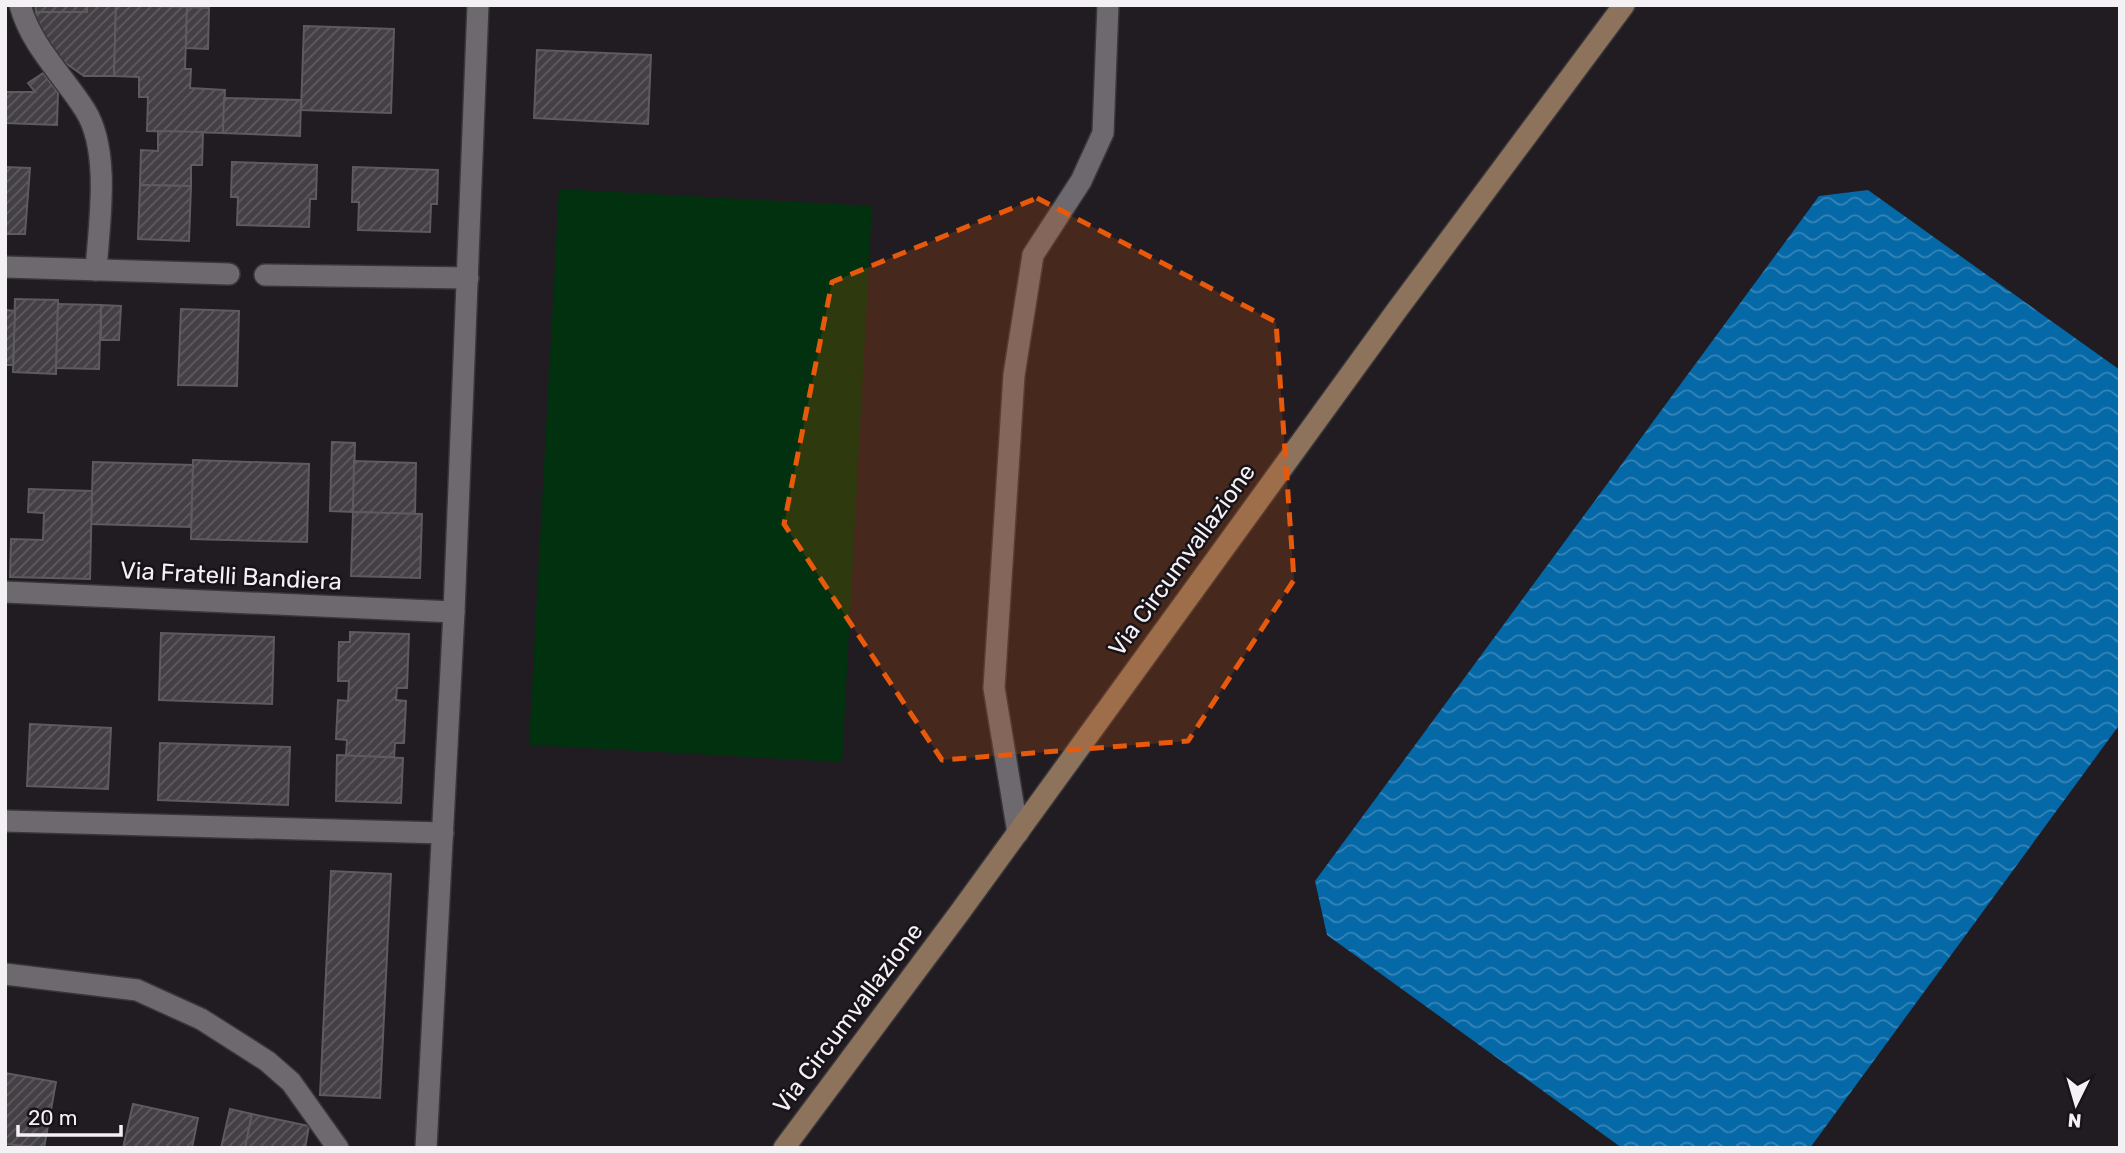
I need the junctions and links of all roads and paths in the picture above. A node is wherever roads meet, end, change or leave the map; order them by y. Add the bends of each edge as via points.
1 (20, 5) edge
2 (478, 5) edge
3 (1108, 5) edge
4 (1624, 5) edge
5 (5, 267) edge
6 (96, 270) junction
7 (229, 274) dead end
8 (265, 275) dead end
9 (468, 278) junction
10 (5, 592) edge
11 (454, 612) junction
12 (5, 821) edge
13 (443, 833) junction
14 (1018, 833) junction
15 (5, 974) edge
16 (338, 1148) edge
17 (426, 1148) edge
18 (784, 1148) edge

1 - 6 street via 32,39 87,113 101,158
2 - 9 street
3 - 14 street via 1103,133 1081,181 1033,255 1014,375 994,688
4 - 14 street, Via Circumvallazione
5 - 6 street
6 - 7 street
8 - 9 street
9 - 11 street
10 - 11 street, Via Fratelli Bandiera
11 - 13 street
12 - 13 street
13 - 17 street
14 - 18 street, Via Circumvallazione
15 - 16 street via 137,990 201,1019 267,1061 291,1083

